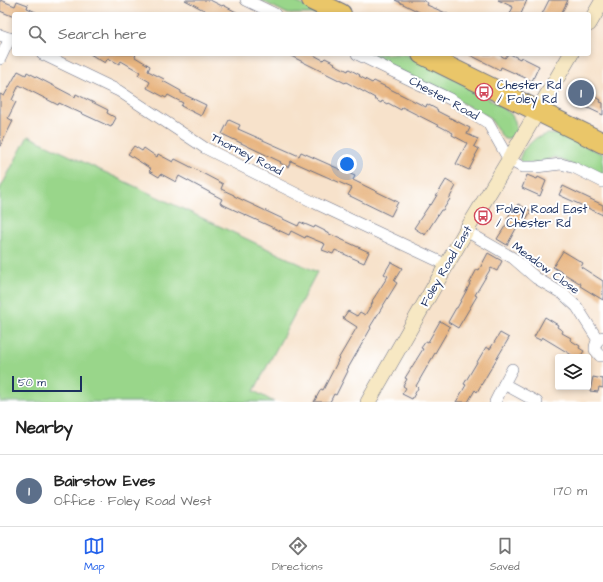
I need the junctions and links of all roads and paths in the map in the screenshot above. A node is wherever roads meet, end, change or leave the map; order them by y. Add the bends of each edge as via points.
1 (246, 0) edge
2 (312, 0) edge
3 (603, 0) edge
4 (271, 12) edge
5 (337, 12) edge
6 (591, 21) edge
7 (8, 38) edge
8 (46, 56) edge
9 (361, 56) edge
10 (426, 56) edge
11 (570, 56) edge
12 (0, 59) edge
13 (538, 111) junction
14 (603, 143) edge
15 (509, 160) junction
16 (603, 182) edge
17 (466, 231) junction
18 (447, 265) junction
19 (600, 339) edge
20 (603, 356) edge
21 (512, 369) dead end
22 (504, 384) junction
23 (368, 402) edge
24 (495, 402) edge
25 (537, 402) edge

1 - 4 street
2 - 5 highway
3 - 6 main road
7 - 12 street
8 - 18 street, Thorney Road via 118,91 205,148
9 - 15 street, Chester Road via 452,100 488,123
10 - 13 highway
11 - 13 main road, Foley Road East
13 - 14 highway
13 - 15 main road, Foley Road East
15 - 16 street via 522,168 561,164
15 - 17 main road, Foley Road East
17 - 18 main road, Foley Road East
17 - 19 street, Meadow Close via 513,258 536,278 563,294 577,307
18 - 23 main road, Foley Road East
19 - 20 street, Meadow Close via 595,344 595,350
21 - 22 street
22 - 24 street
22 - 25 street

